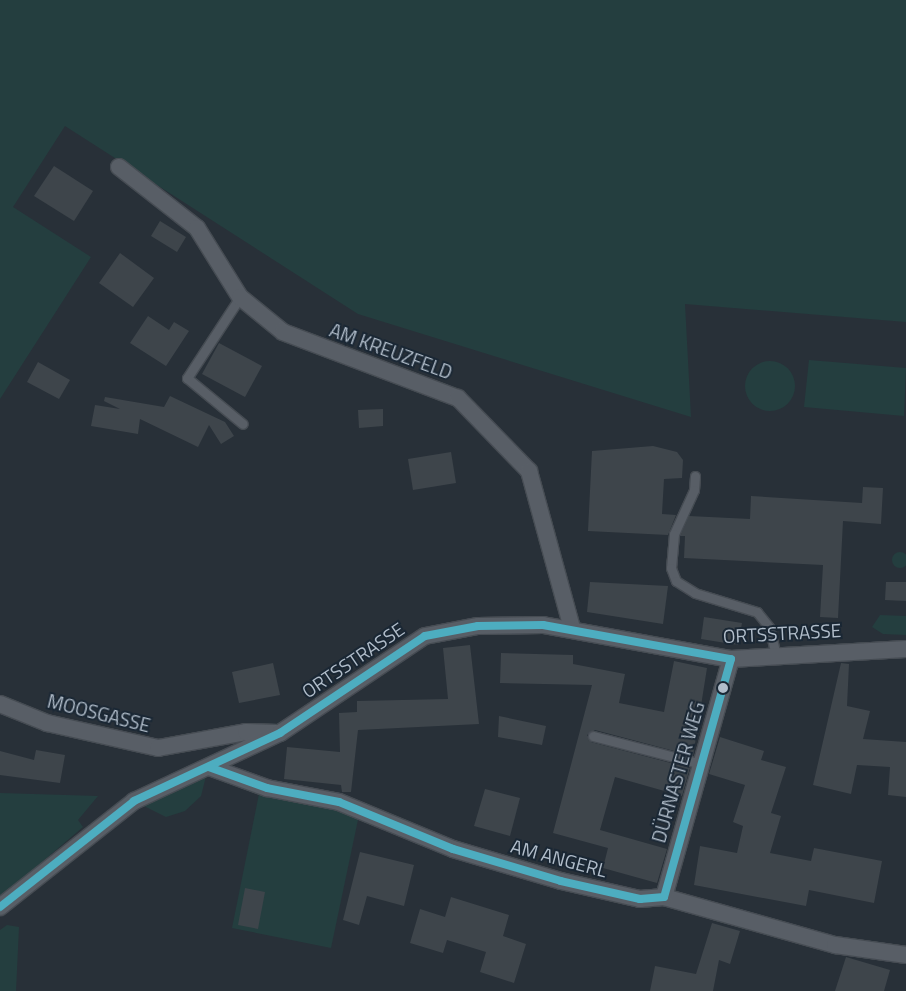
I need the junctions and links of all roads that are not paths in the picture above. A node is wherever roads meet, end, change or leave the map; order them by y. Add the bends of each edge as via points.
1 (119, 167) dead end
2 (240, 296) junction
3 (243, 424) dead end
4 (695, 476) dead end
5 (572, 628) junction
6 (906, 649) edge
7 (776, 656) junction
8 (731, 659) junction
9 (0, 704) edge
10 (280, 733) junction
11 (593, 736) dead end
12 (701, 764) junction
13 (209, 767) junction
14 (664, 897) junction
15 (0, 907) edge
16 (906, 955) edge

1 - 2 street, AM KREUZFELD via 197,228
2 - 3 lane via 187,378
2 - 5 street, AM KREUZFELD via 283,332 458,398 529,471
4 - 7 lane via 694,490 674,534 671,568 676,581 695,593 757,612 769,628
5 - 8 street, ORTSSTRASSE
5 - 10 street, ORTSSTRASSE via 506,624 425,636
6 - 7 street, ORTSSTRASSE
7 - 8 street, ORTSSTRASSE
8 - 12 street, DÜRNASTER WEG
9 - 10 street, MOOSGASSE via 56,725 158,748 246,732
10 - 13 street, ORTSSTRASSE
11 - 12 lane
12 - 14 street, DÜRNASTER WEG
13 - 14 street, AM ANGERL via 267,788 339,802 453,849 562,881 640,898
13 - 15 street, ORTSSTRASSE via 134,801
14 - 16 street, AM ANGERL via 835,945

